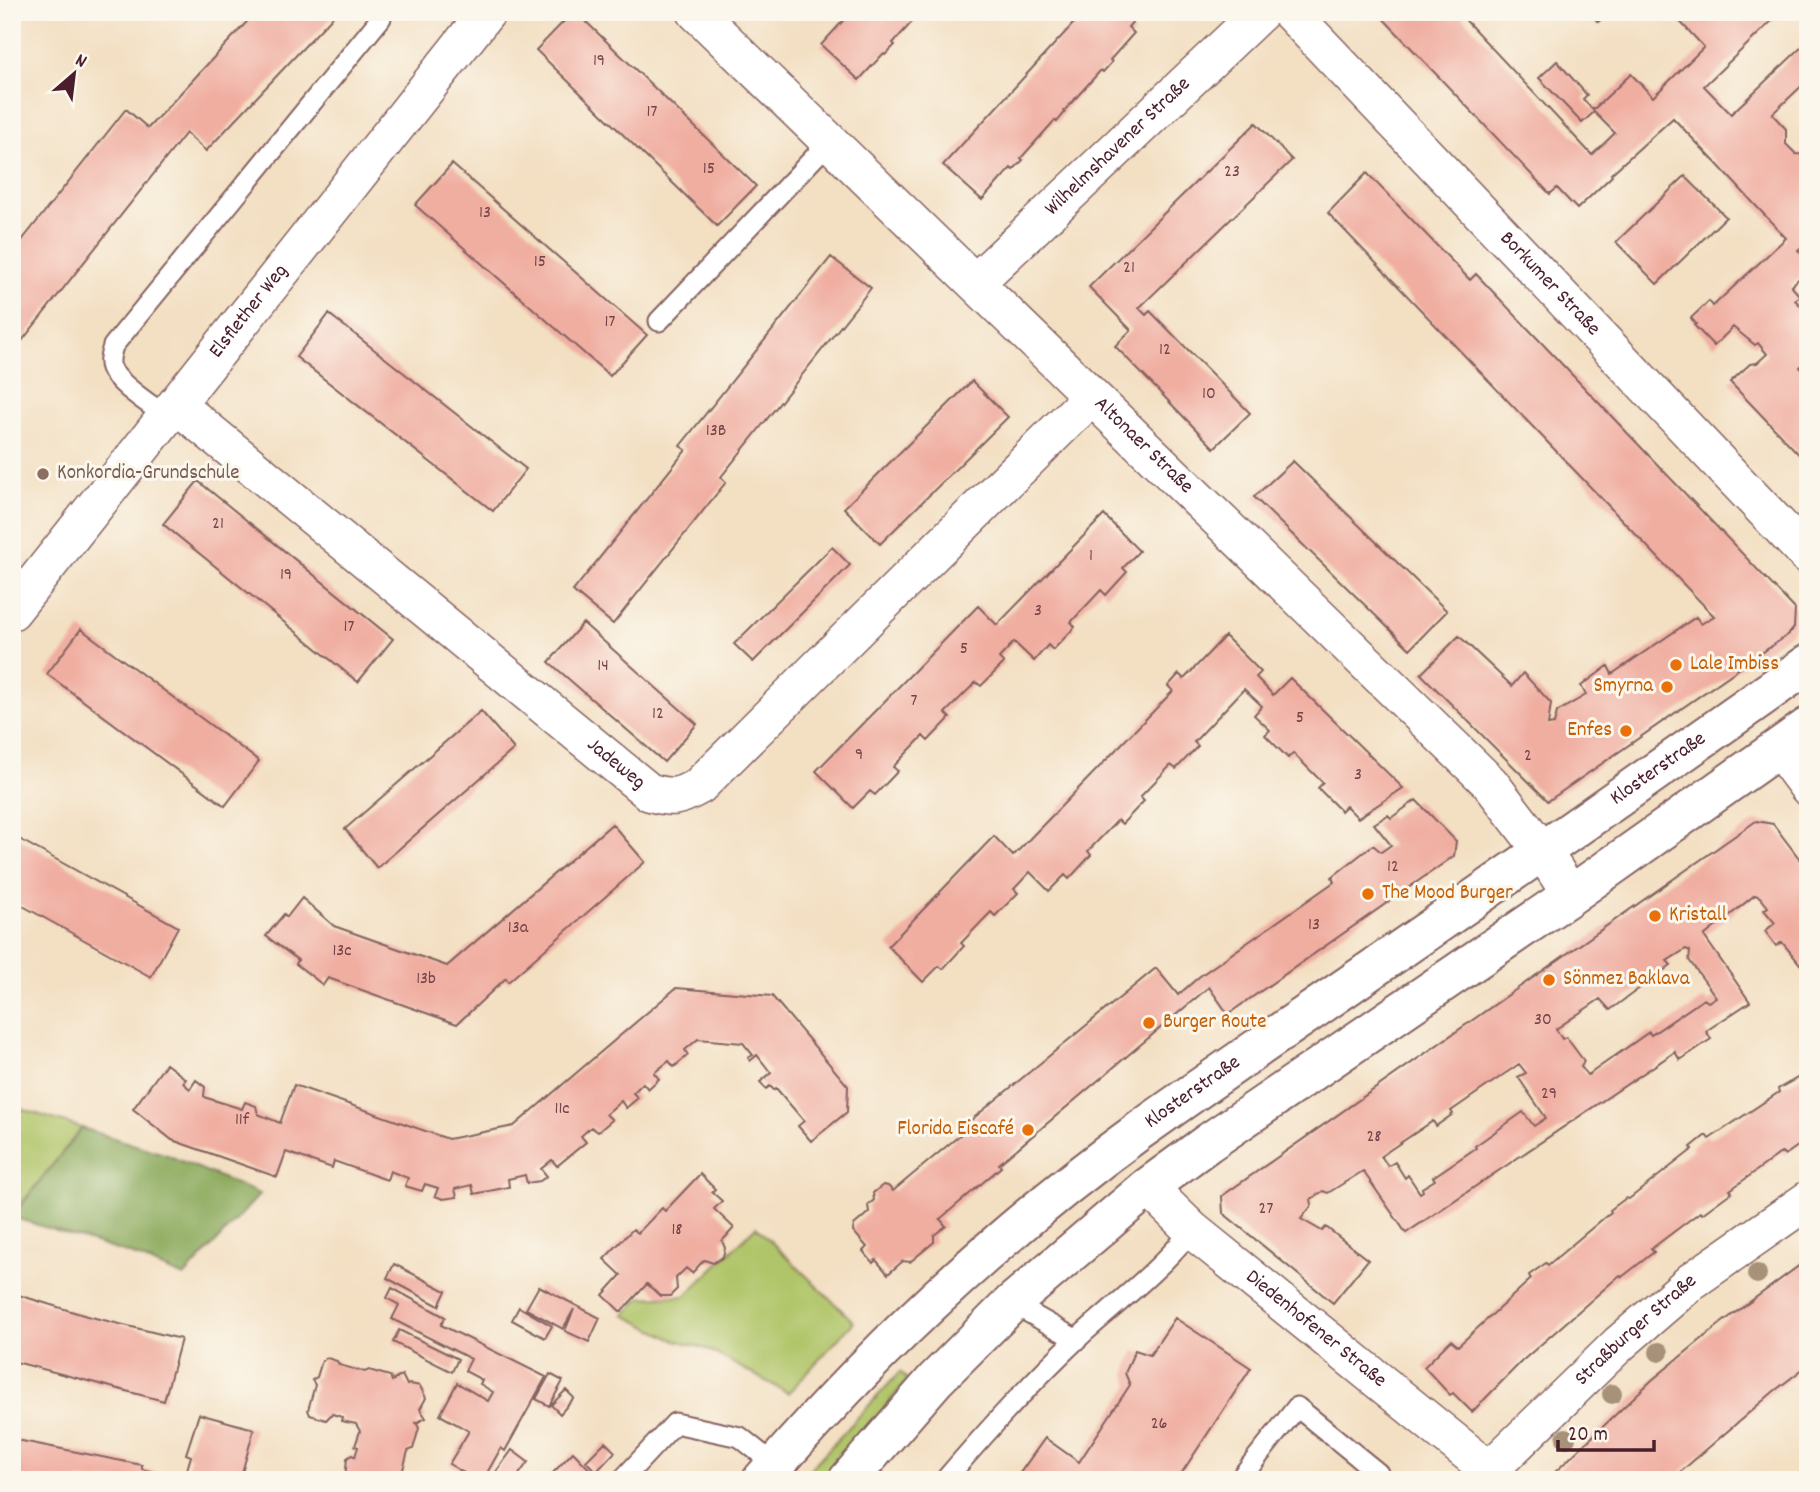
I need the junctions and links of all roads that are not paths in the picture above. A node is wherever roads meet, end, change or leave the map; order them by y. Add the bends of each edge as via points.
1 (487, 12) edge
2 (696, 12) edge
3 (1261, 12) edge
4 (1290, 12) edge
5 (381, 18) dead end
6 (830, 141) junction
7 (976, 282) junction
8 (659, 321) dead end
9 (1091, 397) junction
10 (172, 411) junction
11 (1808, 556) edge
12 (12, 611) edge
13 (1808, 664) edge
14 (1793, 738) edge
15 (1808, 787) edge
16 (1542, 852) junction
17 (1571, 895) junction
18 (1148, 1187) junction
19 (1808, 1200) edge
20 (1192, 1230) junction
21 (1012, 1303) junction
22 (1077, 1340) junction
23 (768, 1472) edge
24 (1378, 1473) dead end
25 (1492, 1476) edge
26 (622, 1480) edge
27 (848, 1480) edge
28 (945, 1480) edge
29 (1239, 1480) edge

1 - 10 street, Elsflether Weg
2 - 6 street, Altonaer Straße
3 - 7 street, Wilhelmshavener Straße
4 - 11 street, Borkumer Straße
5 - 10 lane via 113,346 109,357 117,378
6 - 7 street, Altonaer Straße
6 - 8 lane
7 - 9 street, Altonaer Straße
9 - 10 street, Jadeweg via 748,740 699,786 681,796 667,797 649,792
9 - 16 street, Altonaer Straße via 1490,783
10 - 12 street, Elsflether Weg
13 - 16 main road, Klosterstraße
14 - 15 street
14 - 17 main road
16 - 17 street, Altonaer Straße
16 - 23 main road, Klosterstraße via 1138,1132 1044,1205 881,1350
17 - 18 main road
18 - 20 street, Diedenhofener Straße
18 - 21 main road
19 - 25 street, Straßburger Straße via 1692,1281 1619,1344
20 - 22 lane
20 - 25 street, Diedenhofener Straße
21 - 22 lane
21 - 27 main road via 935,1380
22 - 28 lane
23 - 26 lane via 740,1437 675,1423
24 - 29 lane via 1297,1407

